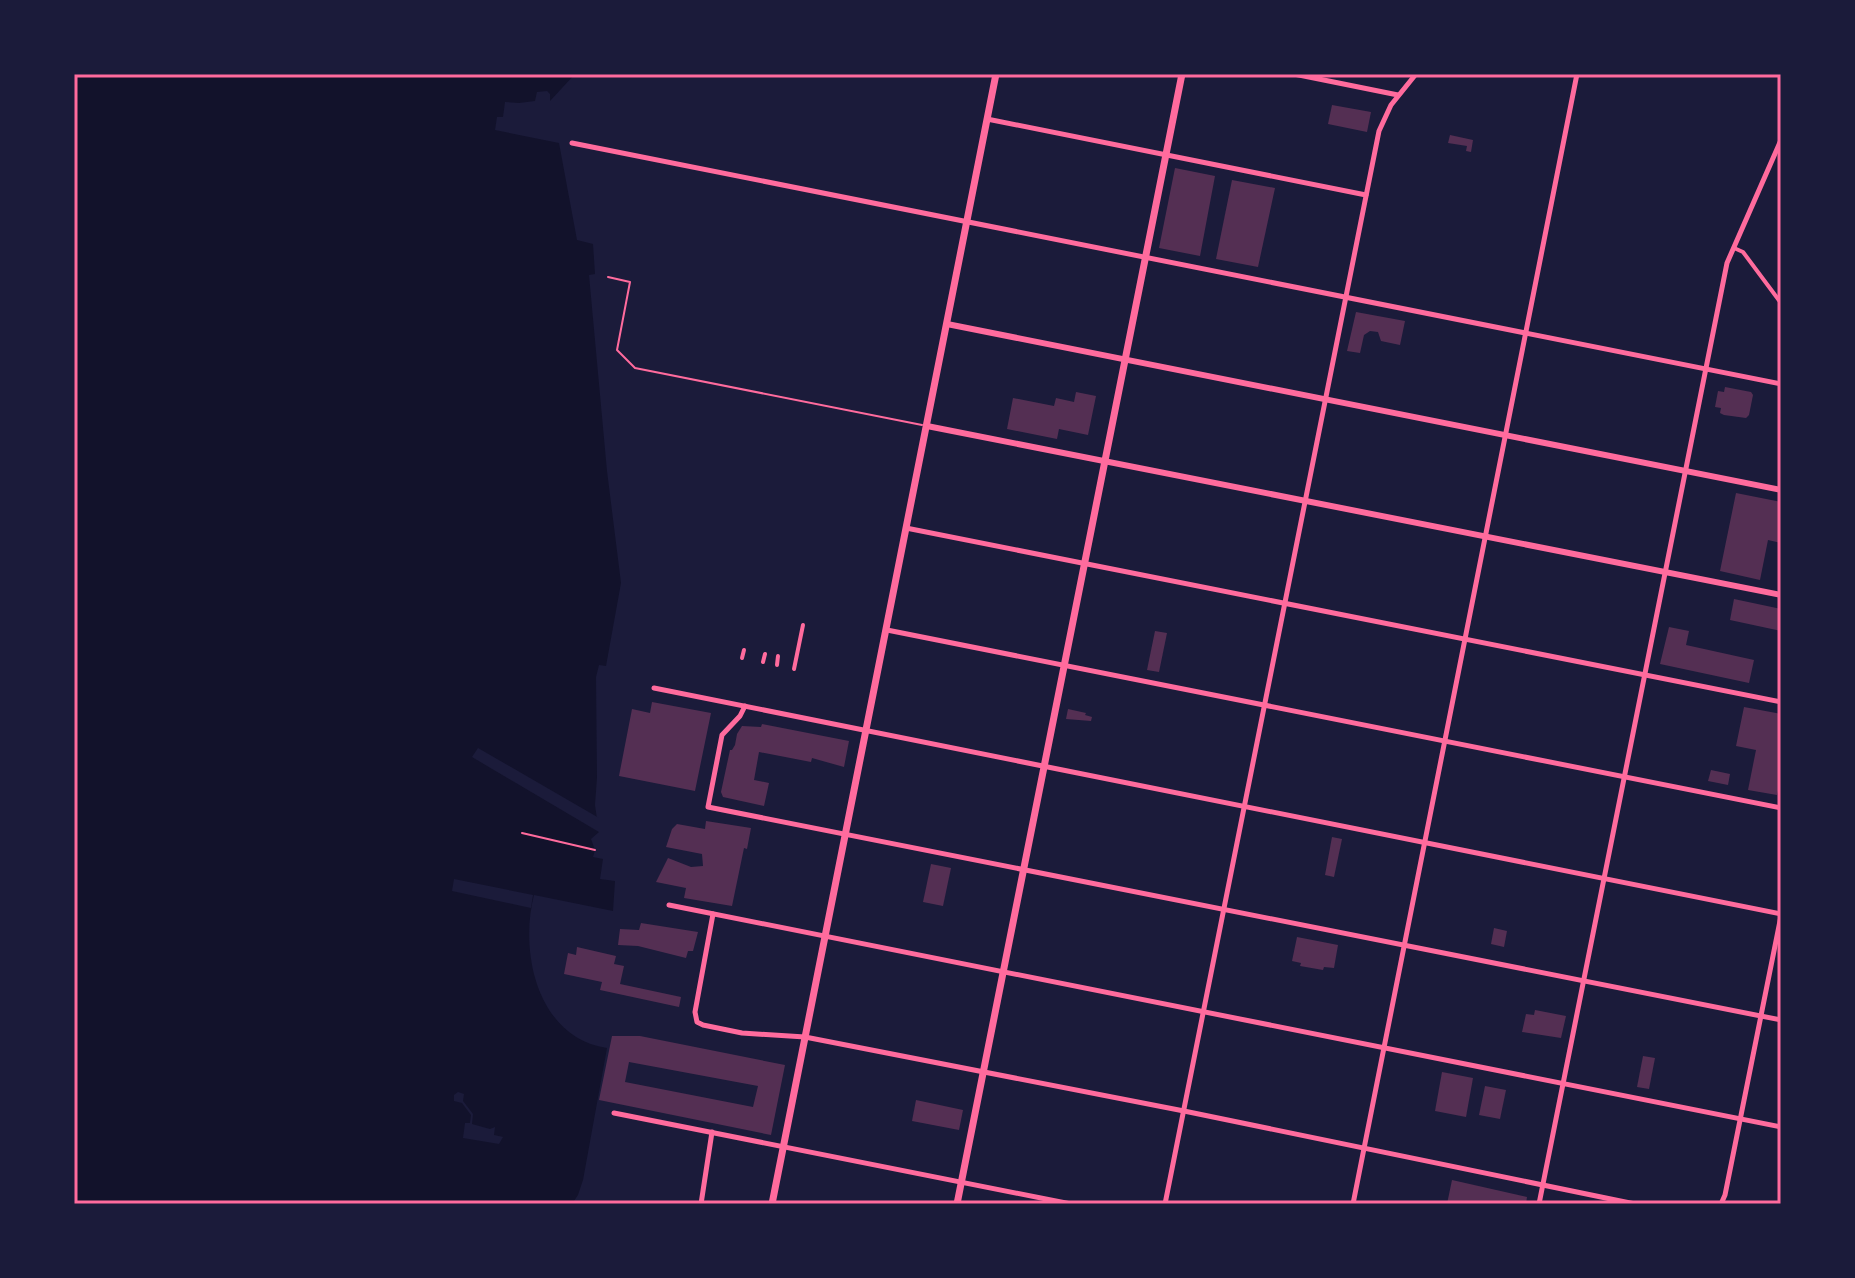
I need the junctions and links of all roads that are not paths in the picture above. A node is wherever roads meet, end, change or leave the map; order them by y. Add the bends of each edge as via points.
1 (996, 74) edge
2 (1182, 74) edge
3 (1294, 74) edge
4 (1416, 74) edge
5 (1577, 74) edge
6 (1398, 95) junction
7 (987, 119) junction
8 (1781, 140) edge
9 (572, 143) dead end
10 (1166, 155) junction
11 (1366, 195) junction
12 (967, 222) junction
13 (1734, 248) junction
14 (1146, 257) junction
15 (608, 277) dead end
16 (1346, 297) junction
17 (1781, 303) edge
18 (947, 324) junction
19 (1526, 333) junction
20 (1125, 360) junction
21 (1707, 369) junction
22 (1781, 384) edge
23 (1326, 399) junction
24 (927, 426) junction
25 (1506, 434) junction
26 (1105, 461) junction
27 (1687, 471) junction
28 (1781, 490) edge
29 (1305, 501) junction
30 (906, 528) junction
31 (1486, 537) junction
32 (1085, 563) junction
33 (1666, 573) junction
34 (1781, 595) edge
35 (1285, 603) junction
36 (803, 625) dead end
37 (887, 630) junction
38 (1465, 639) junction
39 (744, 650) dead end
40 (765, 654) dead end
41 (778, 656) dead end
42 (742, 658) dead end
43 (763, 662) dead end
44 (777, 665) dead end
45 (1064, 665) junction
46 (794, 669) dead end
47 (1646, 675) junction
48 (654, 688) dead end
49 (1781, 702) edge
50 (1264, 705) junction
51 (745, 706) junction
52 (866, 730) junction
53 (1445, 741) junction
54 (1044, 767) junction
55 (1625, 777) junction
56 (1244, 807) junction
57 (1781, 808) edge
58 (846, 833) junction
59 (1424, 843) junction
60 (1024, 869) junction
61 (1605, 879) junction
62 (669, 905) dead end
63 (1224, 909) junction
64 (713, 914) junction
65 (1781, 915) edge
66 (825, 936) junction
67 (1404, 945) junction
68 (1003, 971) junction
69 (1585, 981) junction
70 (1204, 1011) junction
71 (1761, 1016) junction
72 (1781, 1020) edge
73 (805, 1037) junction
74 (1384, 1047) junction
75 (983, 1072) junction
76 (1565, 1083) junction
77 (1184, 1111) junction
78 (614, 1113) dead end
79 (1741, 1119) junction
80 (1781, 1127) edge
81 (712, 1132) junction
82 (784, 1147) junction
83 (1364, 1149) junction
84 (961, 1182) junction
85 (1542, 1187) junction
86 (701, 1204) edge
87 (772, 1204) edge
88 (957, 1204) edge
89 (1071, 1204) edge
90 (1165, 1204) edge
91 (1353, 1204) edge
92 (1539, 1204) edge
93 (1635, 1204) edge
94 (1721, 1204) edge

1 - 7 main road
2 - 10 main road
3 - 6 street
4 - 6 street
5 - 19 street
6 - 11 street via 1383,119
7 - 10 street
7 - 12 main road
8 - 13 street
9 - 12 street
10 - 11 street
10 - 14 main road
11 - 16 street
12 - 14 street
12 - 18 main road
13 - 17 street via 1743,252
13 - 21 street
14 - 16 street
14 - 20 main road
15 - 24 lane via 630,282 617,350 635,368
16 - 19 street
16 - 23 street
18 - 20 street
18 - 24 main road
19 - 21 street
19 - 25 street
20 - 23 street
20 - 26 main road
21 - 22 street
21 - 27 street
23 - 25 street
23 - 29 street
24 - 26 street
24 - 30 main road
25 - 27 street
25 - 31 street
26 - 29 street
26 - 32 main road
27 - 28 street
27 - 33 street
29 - 31 street
29 - 35 street
30 - 32 street
30 - 37 main road
31 - 33 street
31 - 38 street
32 - 35 street
32 - 45 main road
33 - 34 street
33 - 47 street
35 - 38 street
35 - 50 street
36 - 46 street
37 - 45 street
37 - 52 main road
38 - 47 street
38 - 53 street
39 - 42 street
40 - 43 street
41 - 44 street
45 - 50 street
45 - 54 main road
47 - 49 street
47 - 55 street
48 - 51 street
50 - 53 street
50 - 56 street
51 - 52 street
51 - 58 street via 722,735 708,807
52 - 54 street
52 - 58 main road
53 - 55 street
53 - 59 street
54 - 56 street
54 - 60 main road
55 - 57 street
55 - 61 street
56 - 59 street
56 - 63 street
58 - 60 street
58 - 66 main road
59 - 61 street
59 - 67 street
60 - 63 street
60 - 68 main road
61 - 65 street
61 - 69 street
62 - 64 street
63 - 67 street
63 - 70 street
64 - 66 street
64 - 73 street via 697,1022 742,1033
65 - 71 street
66 - 68 street
66 - 73 main road
67 - 69 street
67 - 74 street
68 - 70 street
68 - 75 main road
69 - 71 street
69 - 76 street
70 - 74 street
70 - 77 street
71 - 72 street
71 - 79 street
73 - 75 street
73 - 82 main road
74 - 76 street
74 - 83 street
75 - 77 street
75 - 84 main road
76 - 79 street
76 - 85 street
77 - 83 street
77 - 90 street
78 - 81 street
79 - 80 street
79 - 94 street
81 - 82 street
81 - 86 street
82 - 84 street
82 - 87 main road
83 - 85 street
83 - 91 street
84 - 88 main road
84 - 89 street
85 - 92 street
85 - 93 street

